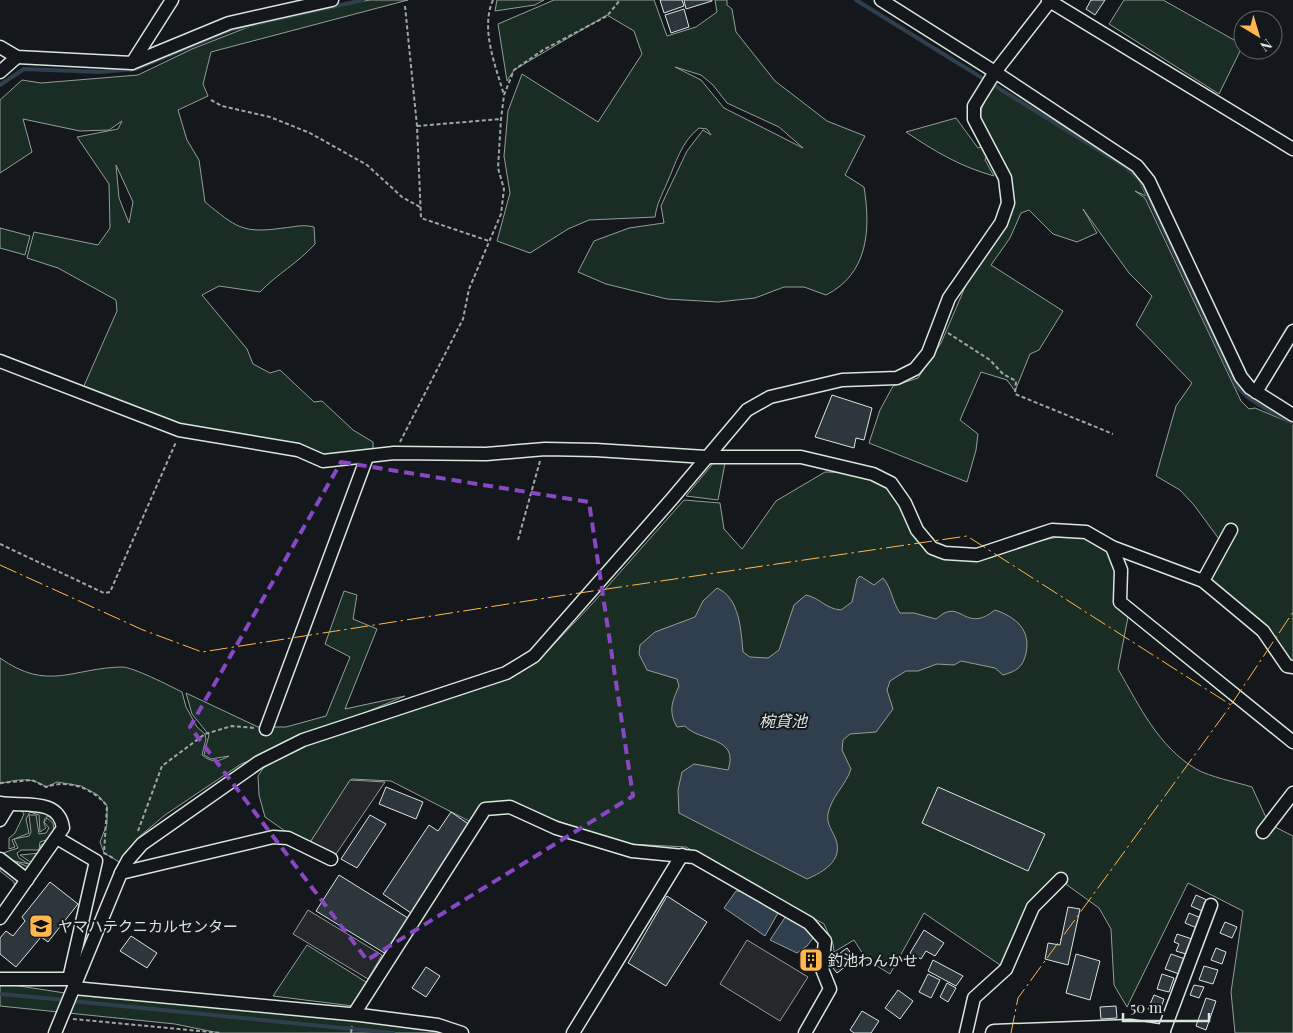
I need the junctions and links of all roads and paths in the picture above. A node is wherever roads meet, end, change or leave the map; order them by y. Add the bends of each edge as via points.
1 (172, 0) edge
2 (332, 0) edge
3 (493, 0) edge
4 (620, 0) edge
5 (881, 0) edge
6 (1050, 0) edge
7 (405, 6) dead end
8 (0, 47) edge
9 (17, 57) junction
10 (132, 64) junction
11 (0, 72) edge
12 (995, 72) junction
13 (504, 95) junction
14 (211, 100) dead end
15 (501, 119) junction
16 (417, 126) junction
17 (1293, 149) edge
18 (420, 207) junction
19 (489, 241) junction
20 (940, 328) junction
21 (1293, 330) edge
22 (0, 361) edge
23 (1256, 392) junction
24 (1293, 414) edge
25 (1113, 434) dead end
26 (178, 436) dead end
27 (545, 449) junction
28 (394, 453) junction
29 (367, 457) junction
30 (706, 457) junction
31 (1230, 530) dead end
32 (518, 540) dead end
33 (0, 544) edge
34 (1112, 547) junction
35 (1203, 582) junction
36 (1293, 668) edge
37 (266, 729) joint
38 (1293, 742) edge
39 (0, 783) edge
40 (1293, 793) edge
41 (5, 804) edge
42 (0, 820) edge
43 (138, 831) dead end
44 (1263, 832) dead end
45 (57, 838) junction
46 (682, 855) junction
47 (0, 859) edge
48 (331, 859) dead end
49 (121, 868) junction
50 (1061, 879) dead end
51 (27, 880) junction
52 (1211, 905) dead end
53 (0, 918) edge
54 (0, 979) edge
55 (74, 982) junction
56 (354, 1014) junction
57 (62, 1016) junction
58 (55, 1033) edge
59 (221, 1033) edge
60 (462, 1033) edge
61 (573, 1033) edge
62 (806, 1033) edge
63 (966, 1033) edge
64 (994, 1033) edge
65 (1162, 1033) edge

1 - 10 street
2 - 10 street via 229,23
3 - 13 path via 488,27 492,55
4 - 13 path via 607,16 543,50 514,70
5 - 12 street
6 - 12 street
6 - 17 street
7 - 16 path
8 - 9 street
9 - 10 street
9 - 11 street
12 - 20 street via 974,106 974,119 1005,178 1008,203 1001,223 949,298
12 - 23 street via 1137,166 1153,190 1240,377
13 - 15 path
14 - 18 path via 222,106 270,117 310,134 355,158 402,197
15 - 16 path
15 - 19 path via 498,168 504,189 503,205
16 - 18 path
18 - 19 path via 421,218
19 - 28 path via 469,289 463,319
20 - 25 path via 1016,381 1015,394
20 - 30 street via 928,353 915,369 897,378 842,380 770,397 747,410
21 - 23 street
22 - 29 street via 179,430 298,450 323,461
23 - 24 street
26 - 33 path via 110,592 104,593
27 - 28 street via 486,454
27 - 30 street
27 - 32 path
28 - 29 street
29 - 37 street
30 - 34 street via 801,456 873,474 891,483 905,503 917,530 932,548 945,553 977,556 1052,530 1086,532
30 - 49 street via 534,656 506,673 303,740 259,762 142,844
31 - 35 street
34 - 35 street
34 - 38 street via 1121,570 1120,602
35 - 36 street via 1263,631 1287,666
37 - 43 path via 232,726 205,734 162,766
39 - 49 path via 32,780 46,787 57,783 98,795 107,806 104,853
40 - 44 street
41 - 42 street
41 - 45 street via 47,806 62,821 63,828
45 - 51 street
45 - 55 street via 96,860
46 - 56 street via 632,851 556,828 510,807 485,810
46 - 61 street
46 - 62 street via 694,857 809,923 825,941 822,969 830,989
47 - 51 street
48 - 49 street via 288,838 273,837
49 - 55 street
50 - 63 street via 1033,907 1006,969 974,998
51 - 53 street
52 - 65 street
54 - 55 street
55 - 56 street
55 - 57 street
56 - 60 street via 438,1025
57 - 58 street
57 - 59 path
64 - 65 main road via 1130,1028

